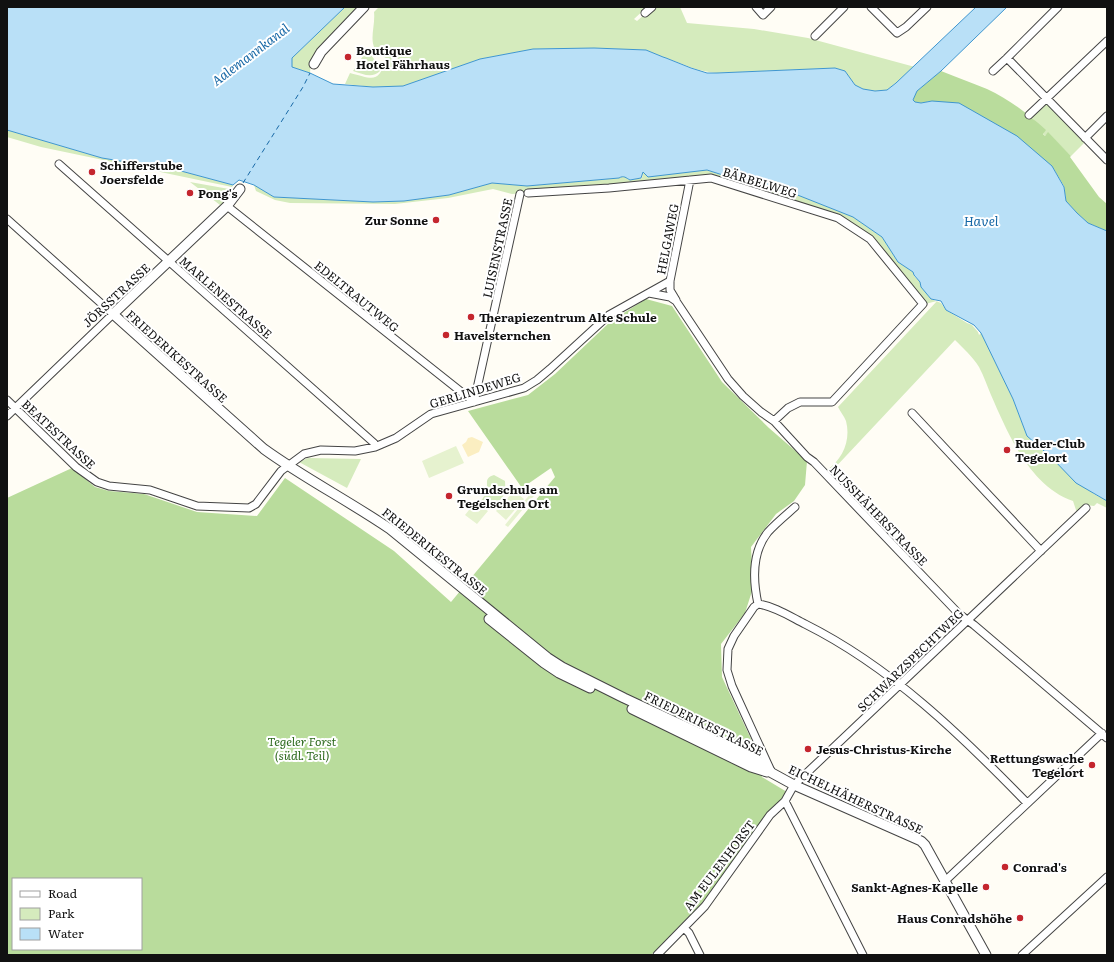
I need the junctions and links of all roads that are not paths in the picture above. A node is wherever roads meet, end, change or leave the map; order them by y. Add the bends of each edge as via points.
1 (364, 7) edge
2 (652, 7) edge
3 (756, 7) edge
4 (771, 7) edge
5 (871, 7) edge
6 (927, 7) edge
7 (1058, 7) edge
8 (841, 8) edge
9 (645, 13) dead end
10 (815, 36) dead end
11 (1107, 41) edge
12 (1007, 58) junction
13 (314, 64) dead end
14 (993, 71) dead end
15 (1046, 98) junction
16 (1029, 114) dead end
17 (1107, 116) edge
18 (1085, 138) junction
19 (1107, 160) edge
20 (59, 164) dead end
21 (690, 180) junction
22 (240, 189) dead end
23 (528, 193) dead end
24 (520, 194) dead end
25 (227, 206) junction
26 (7, 219) edge
27 (169, 262) junction
28 (670, 280) junction
29 (652, 293) junction
30 (676, 301) junction
31 (113, 314) junction
32 (7, 400) edge
33 (474, 402) junction
34 (15, 408) junction
35 (912, 413) dead end
36 (7, 416) edge
37 (774, 421) junction
38 (375, 447) junction
39 (288, 466) junction
40 (97, 482) joint
41 (795, 507) dead end
42 (1086, 508) dead end
43 (1041, 551) junction
44 (758, 604) junction
45 (967, 620) junction
46 (900, 684) junction
47 (1104, 736) edge
48 (772, 773) junction
49 (794, 785) junction
50 (785, 801) junction
51 (1027, 803) junction
52 (1107, 877) edge
53 (945, 881) junction
54 (684, 928) junction
55 (657, 955) edge
56 (700, 955) edge
57 (862, 955) edge
58 (986, 955) edge
59 (1022, 955) edge

1 - 13 street via 321,52
2 - 9 street
3 - 4 street via 763,15
5 - 6 street via 897,34
7 - 12 street
8 - 10 street
11 - 15 street
12 - 14 street
12 - 15 street
15 - 16 street
15 - 18 street
17 - 18 street
18 - 19 street
20 - 27 street, MARLENESTRASSE
21 - 23 street, BÄRBELWEG
21 - 28 street, HELGAWEG
21 - 37 street, BÄRBELWEG via 711,178 838,218 870,239 923,304 832,402 800,402 788,408
22 - 25 street, JÖRSSTRASSE
24 - 33 street, LUISENSTRASSE
25 - 27 street, JÖRSSTRASSE
25 - 33 street, EDELTRAUTWEG
26 - 31 street, FRIEDERIKESTRASSE
27 - 31 street, JÖRSSTRASSE
27 - 38 street, MARLENESTRASSE via 374,443
28 - 29 street, GERLINDEWEG
28 - 30 street, HELGAWEG via 670,290
29 - 30 street
29 - 33 street, GERLINDEWEG via 609,315 537,380 518,391
30 - 37 street, NUSSHÄHERSTRASSE via 728,379 752,405
31 - 34 street, JÖRSSTRASSE
31 - 39 street, FRIEDERIKESTRASSE via 264,449
32 - 34 street, BEATESTRASSE
33 - 38 street, GERLINDEWEG via 431,414 396,438
34 - 36 street, JÖRSSTRASSE
34 - 40 street, BEATESTRASSE via 76,466
35 - 43 street
37 - 45 street, NUSSHÄHERSTRASSE via 958,614
38 - 39 street, GERLINDEWEG via 355,451 315,450 304,454
39 - 40 street, GERLINDEWEG via 281,471 256,504 249,508 196,506 150,490 109,486
39 - 48 street, FRIEDERIKESTRASSE via 340,498 387,534 544,663 744,764
41 - 44 street via 768,532 758,550 754,586
42 - 43 street, SCHWARZSPECHTWEG
43 - 45 street, SCHWARZSPECHTWEG
44 - 46 street via 787,614 834,638
44 - 48 street via 734,636 728,649 727,670
45 - 46 street, SCHWARZSPECHTWEG
45 - 47 street, NUSSHÄHERSTRASSE
46 - 49 street, SCHWARZSPECHTWEG
46 - 51 street via 959,735
47 - 51 street
48 - 49 street, EICHELHÄHERSTRASSE
49 - 50 street, AM EULENHORST
49 - 53 street, EICHELHÄHERSTRASSE via 921,841 926,845
50 - 54 street, AM EULENHORST via 770,815 717,891
50 - 57 street
51 - 53 street
52 - 59 street
53 - 58 street, EICHELHÄHERSTRASSE
54 - 55 street, AM EULENHORST
54 - 56 street

